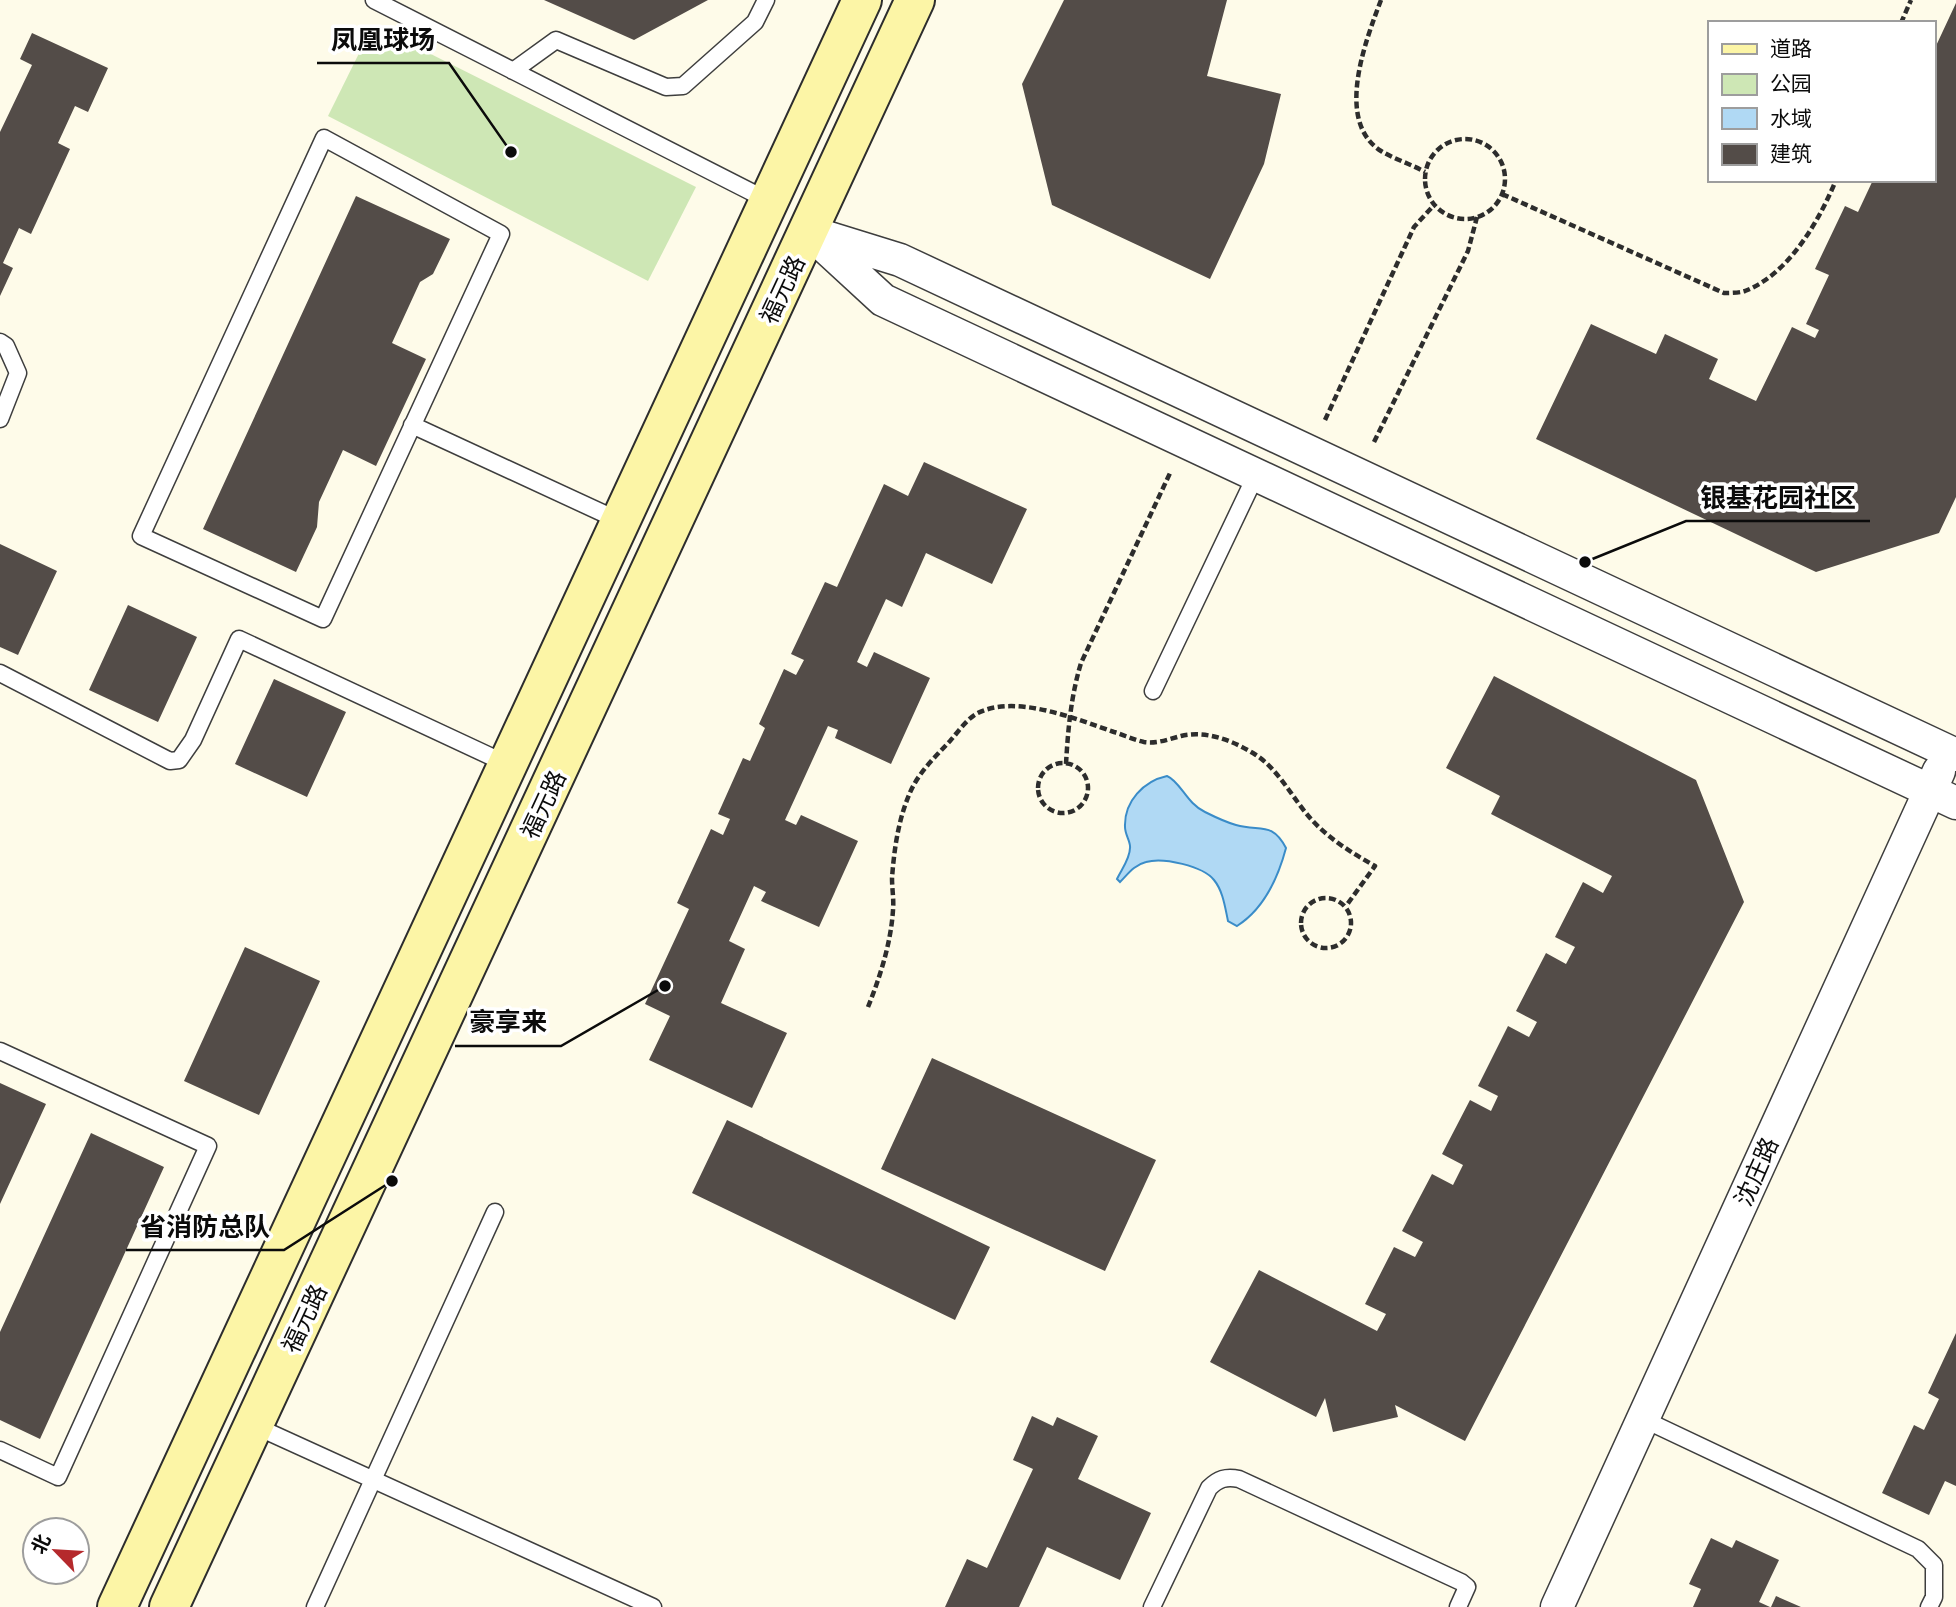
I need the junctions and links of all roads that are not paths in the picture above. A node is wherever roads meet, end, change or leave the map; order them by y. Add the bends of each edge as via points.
1 (374, 0) edge
2 (766, 0) edge
3 (862, 0) edge
4 (915, 0) edge
5 (513, 71) junction
6 (769, 201) junction
7 (808, 231) junction
8 (0, 342) edge
9 (0, 419) edge
10 (412, 425) junction
11 (1256, 475) junction
12 (621, 521) junction
13 (0, 673) edge
14 (1153, 691) dead end
15 (1953, 747) edge
16 (508, 764) junction
17 (1943, 796) edge
18 (0, 1051) edge
19 (495, 1212) dead end
20 (1643, 1419) junction
21 (253, 1425) junction
22 (0, 1450) edge
23 (373, 1480) junction
24 (117, 1607) edge
25 (169, 1607) edge
26 (315, 1607) edge
27 (653, 1607) edge
28 (1152, 1607) edge
29 (1458, 1607) edge
30 (1557, 1607) edge
31 (1929, 1607) edge

1 - 5 lane
2 - 5 lane via 755,22 683,86 666,87 556,40
3 - 6 main road, 福元路
4 - 7 main road, 福元路
5 - 6 lane
6 - 12 main road, 福元路
7 - 11 street via 883,300
7 - 15 street via 900,260
7 - 21 main road, 福元路
8 - 9 lane via 18,373
10 - 10 lane via 323,619 141,536 324,138 501,233
10 - 12 lane
11 - 14 lane
11 - 17 street
12 - 16 main road, 福元路
13 - 16 lane via 170,761 179,760 193,740 239,639
15 - 17 street, 沈庄路
16 - 24 main road, 福元路
17 - 20 street, 沈庄路
18 - 22 lane via 208,1146 58,1477
19 - 23 lane
20 - 30 street, 沈庄路
20 - 31 lane via 1918,1549 1934,1565 1934,1597
21 - 23 lane
21 - 25 main road, 福元路
23 - 26 lane
23 - 27 lane
28 - 29 lane via 1209,1488 1228,1477 1461,1582 1467,1587

